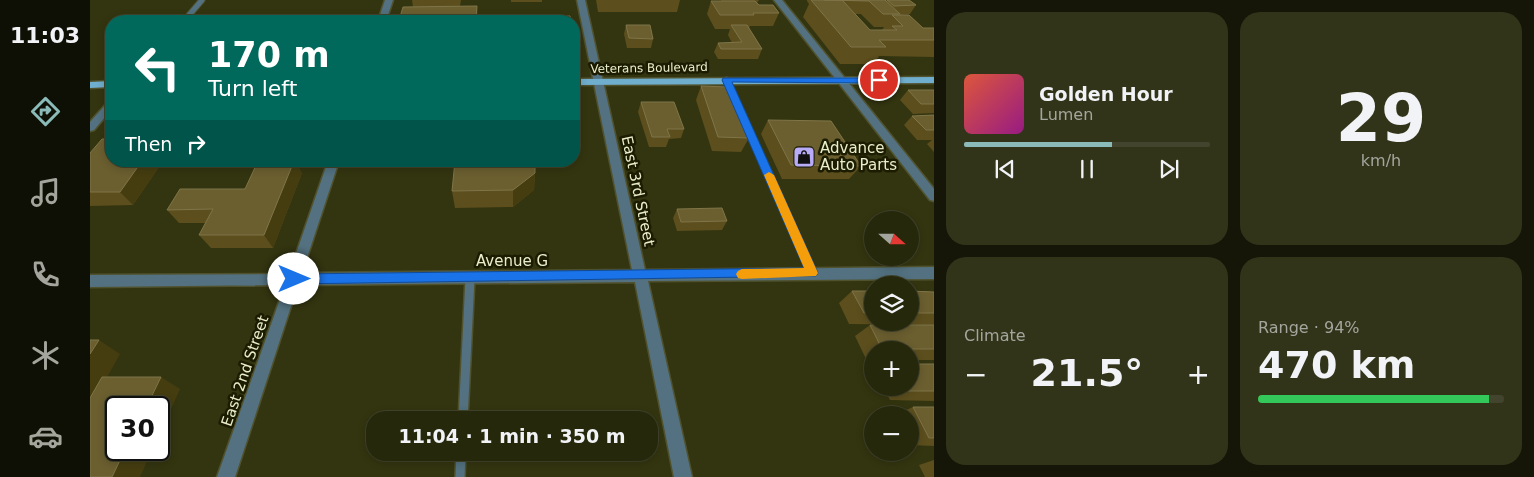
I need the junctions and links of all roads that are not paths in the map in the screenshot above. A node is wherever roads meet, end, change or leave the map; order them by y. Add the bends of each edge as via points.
1 (202, 0) edge
2 (389, 0) edge
3 (581, 0) edge
4 (778, 0) edge
5 (189, 15) edge
6 (384, 15) edge
7 (726, 80) junction
8 (842, 80) junction
9 (934, 80) edge
10 (580, 82) edge
11 (598, 82) junction
12 (105, 84) edge
13 (90, 85) edge
14 (105, 111) edge
15 (90, 128) edge
16 (332, 167) edge
17 (934, 197) edge
18 (812, 273) junction
19 (934, 273) edge
20 (640, 276) junction
21 (470, 278) junction
22 (294, 279) junction
23 (90, 281) edge
24 (463, 411) edge
25 (461, 461) edge
26 (226, 477) edge
27 (460, 477) edge
28 (683, 477) edge

1 - 5 lane
2 - 6 street
3 - 11 street, East 3rd Street
4 - 8 street
7 - 8 main road, Veterans Boulevard
7 - 11 main road, Veterans Boulevard
7 - 18 lane
8 - 9 main road, Veterans Boulevard
8 - 17 street
10 - 11 main road, Veterans Boulevard
11 - 20 street, East 3rd Street
12 - 13 main road
14 - 15 street
16 - 22 street, East 2nd Street
18 - 19 street, Avenue G
18 - 20 street, Avenue G
20 - 21 street, Avenue G
20 - 28 street, East 3rd Street
21 - 22 street, Avenue G
21 - 24 lane
22 - 23 street, Avenue G
22 - 26 street, East 2nd Street
25 - 27 lane

